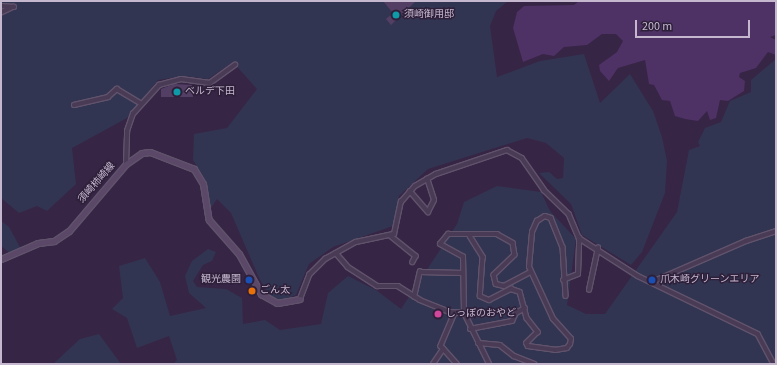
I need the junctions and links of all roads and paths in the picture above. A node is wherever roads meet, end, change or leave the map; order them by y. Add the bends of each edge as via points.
1 (1, 6) edge
2 (1, 14) edge
3 (236, 65) dead end
4 (140, 103) junction
5 (74, 105) dead end
6 (126, 164) junction
7 (427, 179) junction
8 (410, 191) junction
9 (776, 231) edge
10 (390, 236) junction
11 (470, 236) junction
12 (579, 238) junction
13 (598, 248) junction
14 (336, 253) junction
15 (1, 258) edge
16 (413, 262) dead end
17 (530, 272) junction
18 (463, 273) junction
19 (563, 280) junction
20 (652, 282) junction
21 (589, 290) dead end
22 (566, 296) dead end
23 (414, 297) junction
24 (300, 299) joint
25 (525, 308) junction
26 (455, 313) junction
27 (464, 313) junction
28 (470, 330) junction
29 (478, 343) junction
30 (443, 349) junction
31 (433, 364) edge
32 (456, 364) edge
33 (489, 364) edge
34 (535, 364) edge
35 (774, 364) edge

1 - 2 street via 14,7
3 - 4 street via 210,83 181,79 163,81
4 - 5 street via 117,89 108,97
4 - 6 street via 127,131
6 - 15 main road, 須崎柿崎線 via 69,231 54,241 38,243
6 - 24 main road, 須崎柿崎線 via 146,152 190,166 201,179 209,220 239,254 261,294 277,303
7 - 8 street
7 - 8 street via 434,200 428,212
7 - 12 street via 499,151 514,152 522,158 544,190 569,214
8 - 10 street via 401,202 396,231
9 - 20 street via 746,240
10 - 14 street via 356,242
10 - 16 street via 416,256
11 - 17 street via 497,234 513,243 514,257 494,275 496,284 504,286
11 - 18 street via 448,234 440,244 463,257
11 - 25 street via 483,257 480,296 490,300 516,290
12 - 13 street
12 - 19 street via 578,274
13 - 20 street
13 - 21 street
14 - 23 street via 348,267 377,286 398,286
14 - 24 street via 309,275
17 - 19 street via 528,248 532,232 537,220 548,216 563,247
17 - 25 street via 553,319 571,339 567,348 540,350 528,346 527,343 538,332
18 - 23 street via 420,272 415,280
18 - 27 street
19 - 22 street
20 - 35 street via 758,334
23 - 26 street
25 - 28 street via 516,313 512,321
26 - 27 street
26 - 30 street
27 - 28 street
28 - 29 street
29 - 33 street
29 - 34 street via 500,345 514,356
30 - 31 street
30 - 32 street

